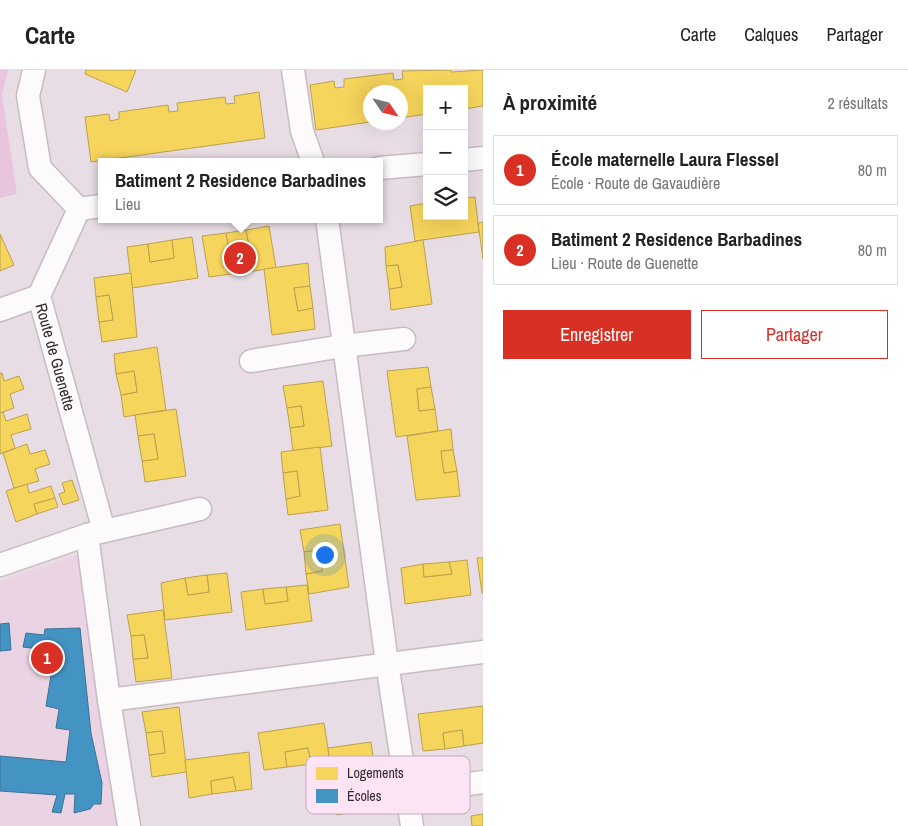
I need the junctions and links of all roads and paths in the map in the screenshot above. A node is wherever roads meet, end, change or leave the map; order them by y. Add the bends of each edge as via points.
1 (34, 70) edge
2 (293, 70) edge
3 (312, 158) edge
4 (483, 158) edge
5 (468, 160) edge
6 (423, 164) edge
7 (383, 168) edge
8 (98, 206) edge
9 (79, 209) junction
10 (328, 223) edge
11 (39, 296) junction
12 (0, 310) edge
13 (404, 339) dead end
14 (343, 346) junction
15 (251, 361) dead end
16 (200, 509) dead end
17 (95, 533) junction
18 (0, 565) edge
19 (483, 652) edge
20 (387, 663) junction
21 (109, 700) junction
22 (402, 756) edge
23 (483, 782) edge
24 (470, 784) edge
25 (129, 826) edge

1 - 9 street via 28,96 40,168
2 - 3 street via 302,131
4 - 5 street
6 - 7 street
8 - 9 street
9 - 11 street, Route de Guenette
10 - 14 street
11 - 12 street
11 - 17 street, Route de Guenette
13 - 14 street
14 - 15 street
14 - 20 street
16 - 17 street
17 - 18 street
17 - 21 street, Route de Guenette
19 - 20 street
20 - 21 street
20 - 22 street
21 - 25 street, Route de Guenette
23 - 24 street

